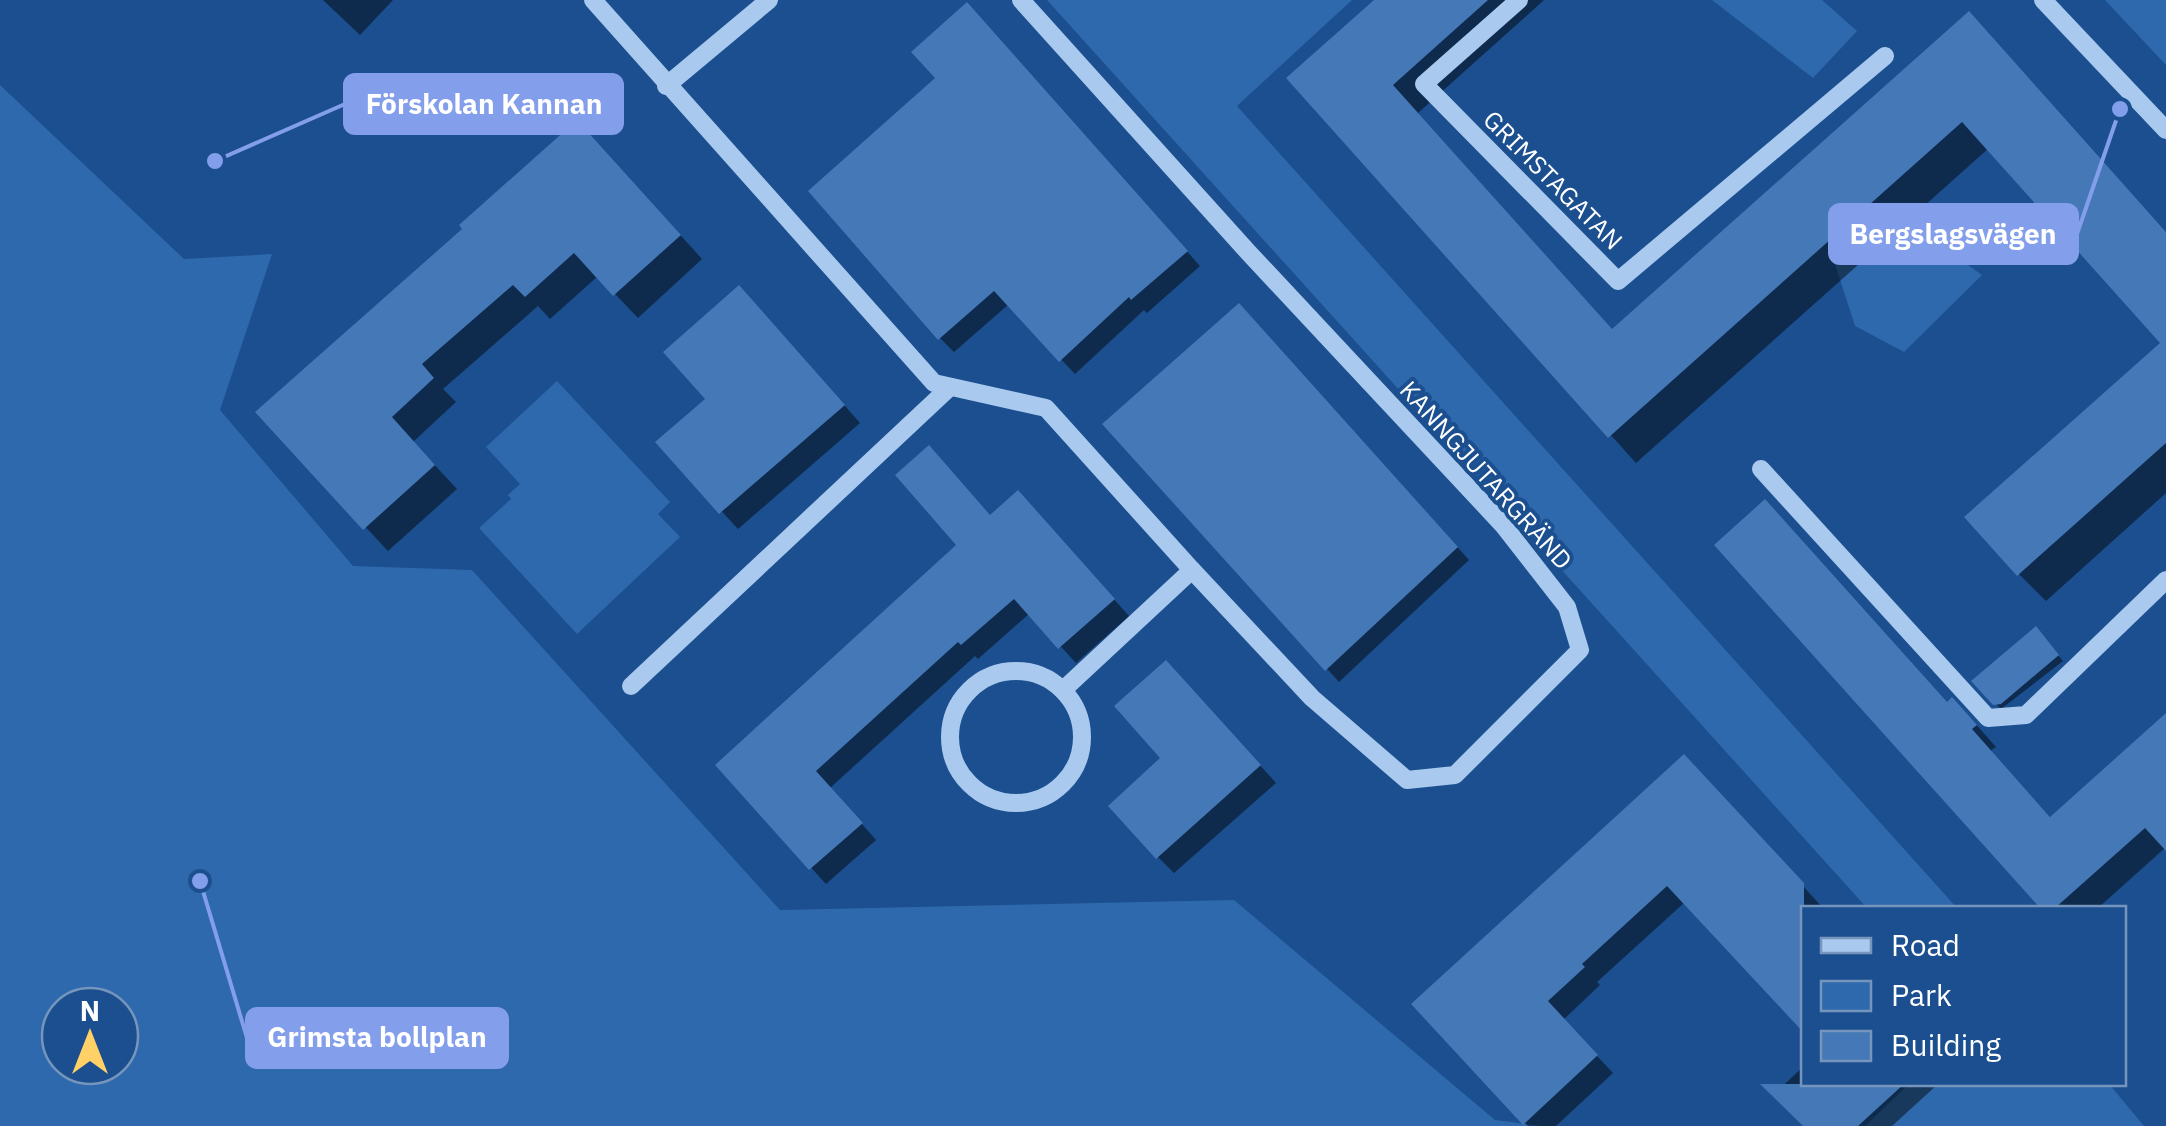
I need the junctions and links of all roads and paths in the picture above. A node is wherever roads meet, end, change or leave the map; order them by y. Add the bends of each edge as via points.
1 (594, 0) edge
2 (769, 0) edge
3 (1021, 0) edge
4 (1520, 0) edge
5 (2043, 0) edge
6 (1885, 56) dead end
7 (666, 86) junction
8 (2166, 130) edge
9 (950, 387) junction
10 (1761, 469) dead end
11 (1192, 570) junction
12 (2166, 580) edge
13 (631, 686) dead end
14 (1063, 690) junction

1 - 7 street, KANNGJUTARGRÄND
2 - 7 street
3 - 11 street, KANNGJUTARGRÄND via 1503,524 1567,607 1580,650 1455,775 1407,780 1312,698
4 - 6 street, GRIMSTAGATAN via 1424,84 1618,280
5 - 8 street
7 - 9 street, KANNGJUTARGRÄND via 934,383
9 - 11 street, KANNGJUTARGRÄND via 1046,408
9 - 13 street
10 - 12 street via 1988,718 2026,715
11 - 14 street
14 - 14 street via 1021,670 998,672 961,698 949,742 968,784 1010,803 1054,792 1080,754 1082,730

